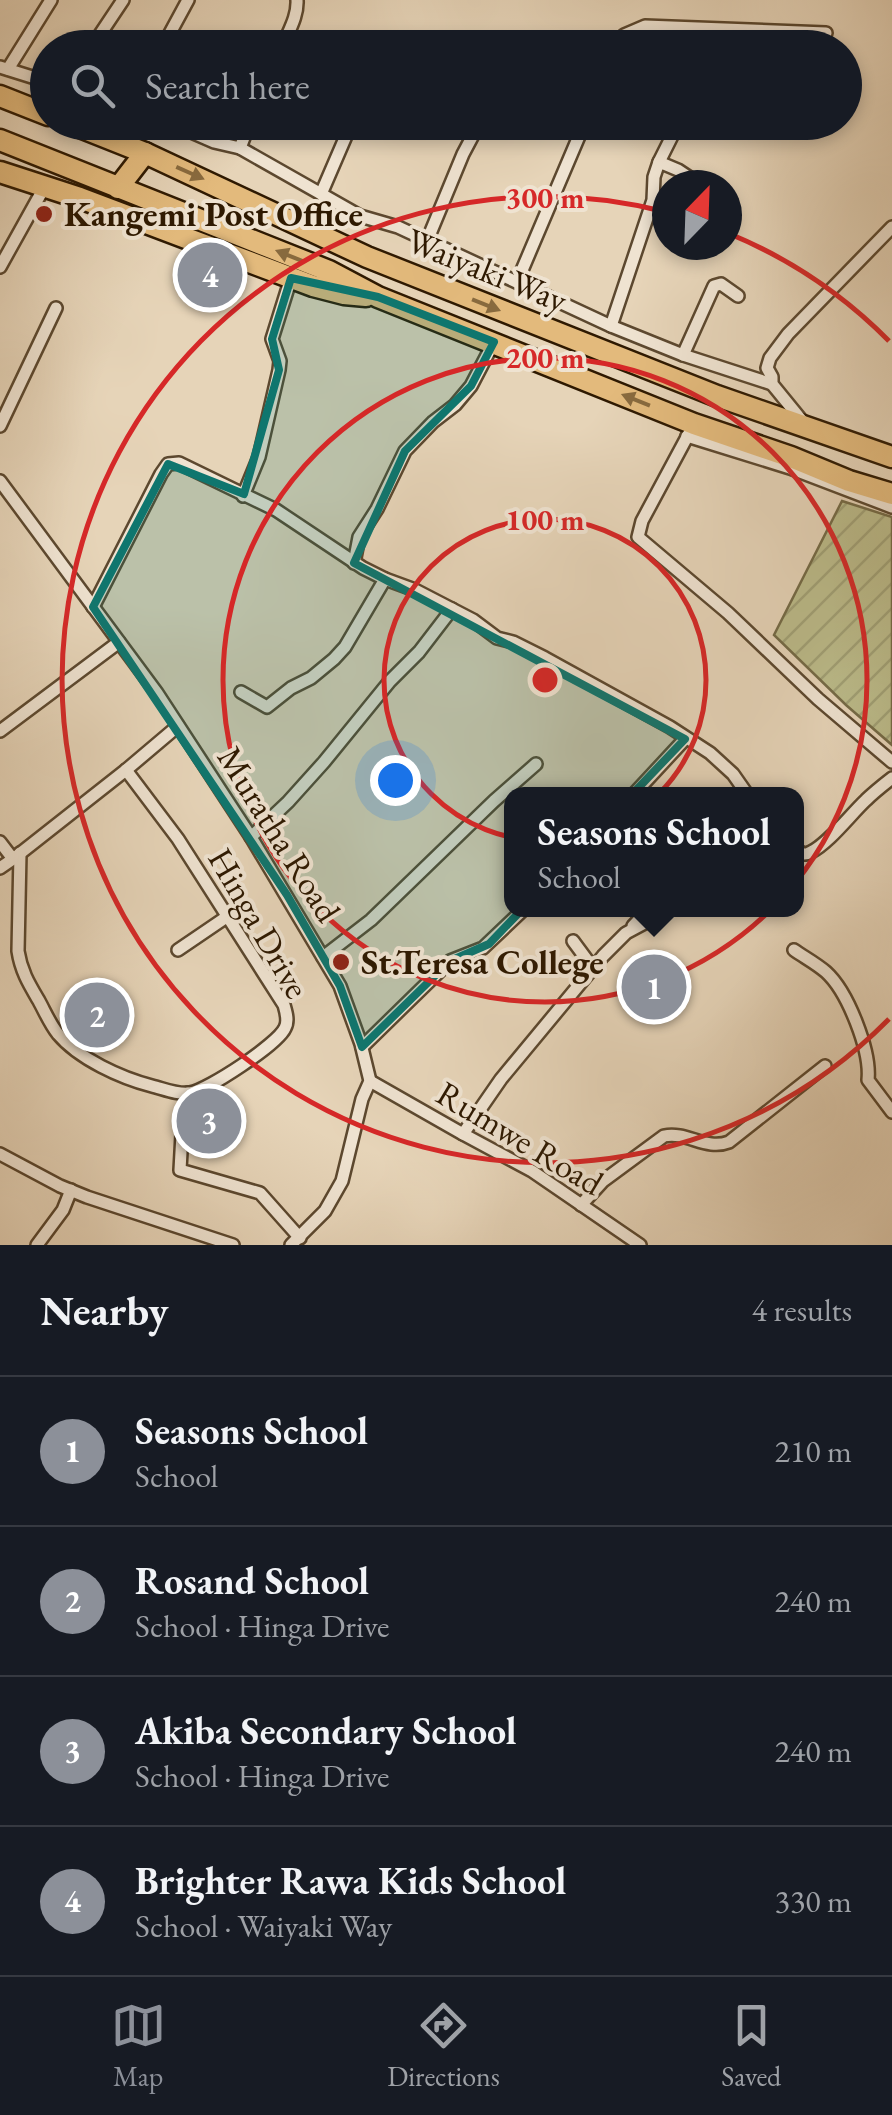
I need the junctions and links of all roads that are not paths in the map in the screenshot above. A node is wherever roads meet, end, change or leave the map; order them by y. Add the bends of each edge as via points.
1 (50, 0) edge
2 (122, 0) edge
3 (188, 0) edge
4 (297, 0) edge
5 (102, 30) edge
6 (172, 30) edge
7 (290, 30) edge
8 (634, 30) edge
9 (766, 30) edge
10 (4, 68) edge
11 (30, 76) edge
12 (0, 96) edge
13 (30, 108) edge
14 (0, 140) edge
15 (113, 140) edge
16 (221, 140) edge
17 (243, 140) edge
18 (344, 140) edge
19 (470, 140) edge
20 (577, 140) edge
21 (670, 140) edge
22 (240, 148) junction
23 (146, 153) junction
24 (659, 162) junction
25 (678, 170) edge
26 (0, 172) edge
27 (45, 186) junction
28 (118, 188) junction
29 (321, 194) junction
30 (892, 227) edge
31 (426, 241) junction
32 (0, 267) edge
33 (292, 278) junction
34 (516, 282) junction
35 (738, 296) dead end
36 (378, 297) junction
37 (56, 308) dead end
38 (611, 326) junction
39 (494, 342) junction
40 (683, 355) junction
41 (772, 384) junction
42 (0, 426) edge
43 (806, 426) junction
44 (691, 430) junction
45 (892, 457) edge
46 (0, 481) edge
47 (892, 494) edge
48 (243, 496) junction
49 (892, 507) edge
50 (354, 563) junction
51 (385, 579) junction
52 (93, 606) junction
53 (452, 609) junction
54 (120, 642) junction
55 (241, 692) dead end
56 (178, 726) junction
57 (0, 730) edge
58 (685, 739) junction
59 (892, 762) edge
60 (536, 764) dead end
61 (126, 770) junction
62 (892, 778) edge
63 (510, 787) edge
64 (640, 787) edge
65 (741, 787) edge
66 (504, 792) edge
67 (251, 837) junction
68 (0, 842) edge
69 (804, 854) edge
70 (17, 856) junction
71 (0, 868) edge
72 (228, 916) junction
73 (516, 917) edge
74 (641, 917) edge
75 (656, 917) edge
76 (626, 933) junction
77 (573, 941) dead end
78 (178, 950) dead end
79 (794, 950) dead end
80 (323, 956) junction
81 (594, 968) junction
82 (362, 1047) junction
83 (825, 1066) dead end
84 (370, 1081) junction
85 (188, 1093) junction
86 (892, 1112) edge
87 (462, 1134) junction
88 (0, 1154) edge
89 (72, 1190) junction
90 (580, 1205) junction
91 (296, 1242) edge
92 (37, 1245) edge
93 (233, 1245) edge
94 (640, 1245) edge

1 - 10 street
2 - 5 street
3 - 6 street
4 - 7 street
8 - 9 street
10 - 11 street
12 - 13 highway
14 - 28 highway, Waiyaki Way
15 - 23 highway, Waiyaki Way
16 - 22 street
17 - 22 street
18 - 29 street
19 - 31 street
20 - 34 street
21 - 24 street
22 - 29 street
23 - 28 highway
23 -> 43 highway, Waiyaki Way via 368,257
24 - 25 street
24 - 38 street
26 - 27 highway, Waiyaki Way
27 - 32 street
27 - 33 highway, Waiyaki Way
36 -> 28 highway, Waiyaki Way via 329,271
29 - 31 street
30 - 41 street via 788,334 770,358
31 - 34 street
33 - 36 highway, Waiyaki Way via 331,292
33 - 48 street via 272,340 279,370 260,457
34 - 38 street
35 - 40 street via 714,286
36 - 39 highway, Waiyaki Way
37 - 42 street
38 - 40 street
44 -> 39 highway, Waiyaki Way
39 - 50 street via 472,386 405,451 360,537
40 - 41 street
41 - 43 street
43 - 45 highway, Waiyaki Way
44 - 47 highway, Waiyaki Way
44 - 49 street
44 - 59 street via 638,537
46 - 52 street, Muratha Road
48 - 50 street via 276,510
48 - 52 street via 179,462 168,464
50 - 51 street
51 - 53 street
51 - 55 street via 345,648 323,670 268,707
52 - 54 street, Muratha Road
53 - 58 street
53 - 67 street via 324,762
54 - 56 street, Muratha Road
54 - 57 street
56 - 61 street
56 - 67 street, Muratha Road
58 - 64 street
58 - 65 street via 710,753
60 - 63 street
61 - 70 street
61 - 72 street, Hinga Drive
62 - 69 street
66 - 80 street via 371,920
67 - 80 street, Muratha Road
68 - 70 street
70 - 71 street
70 - 85 street via 20,967 49,1022 61,1038 118,1074
72 - 78 street
72 - 85 street, Hinga Drive via 284,1005 286,1027 236,1069
73 - 82 street via 490,944 450,961
74 - 76 street
75 - 76 street
76 - 81 street
77 - 81 street
79 - 86 street via 837,986 864,1044 868,1080
80 - 82 street, Muratha Road
81 - 87 street
82 - 84 street, Muratha Road
83 - 90 street via 729,1142 712,1146 664,1136
84 - 87 street, Rumwe Road
84 - 91 street via 342,1181
85 - 91 street via 180,1170 260,1193
87 - 90 street, Rumwe Road
88 - 89 street
89 - 92 street
89 - 93 street
90 - 94 street, Rumwe Road

